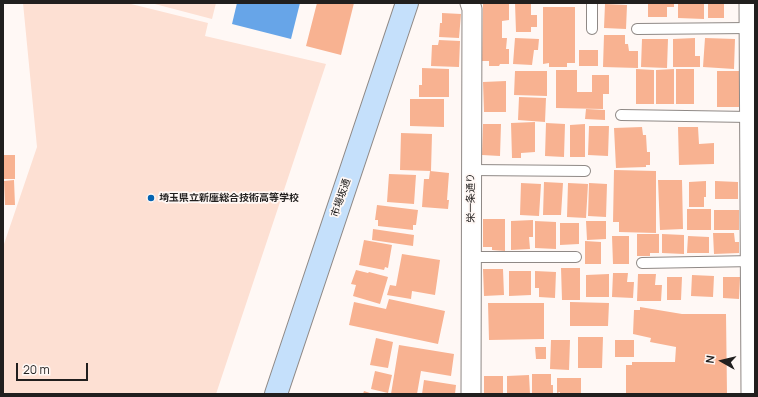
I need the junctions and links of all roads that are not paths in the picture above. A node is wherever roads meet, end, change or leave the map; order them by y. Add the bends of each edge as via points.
1 (407, 3) edge
2 (470, 3) edge
3 (592, 3) edge
4 (749, 3) edge
5 (749, 28) junction
6 (592, 29) dead end
7 (637, 29) dead end
8 (752, 91) edge
9 (621, 115) dead end
10 (752, 123) edge
11 (471, 170) junction
12 (585, 171) dead end
13 (752, 197) edge
14 (471, 257) junction
15 (576, 257) dead end
16 (753, 262) edge
17 (642, 263) dead end
18 (753, 360) edge
19 (276, 394) edge
20 (471, 394) edge
21 (751, 394) edge

1 - 19 street, 市場坂通
2 - 11 street, 栄一条通り
3 - 6 lane
4 - 5 street
5 - 7 lane
5 - 8 street
8 - 10 street
9 - 10 lane
10 - 13 street
11 - 12 lane
11 - 14 street, 栄一条通り
13 - 16 street
14 - 15 lane
14 - 20 street, 栄一条通り
16 - 17 lane
16 - 18 street
18 - 21 street

